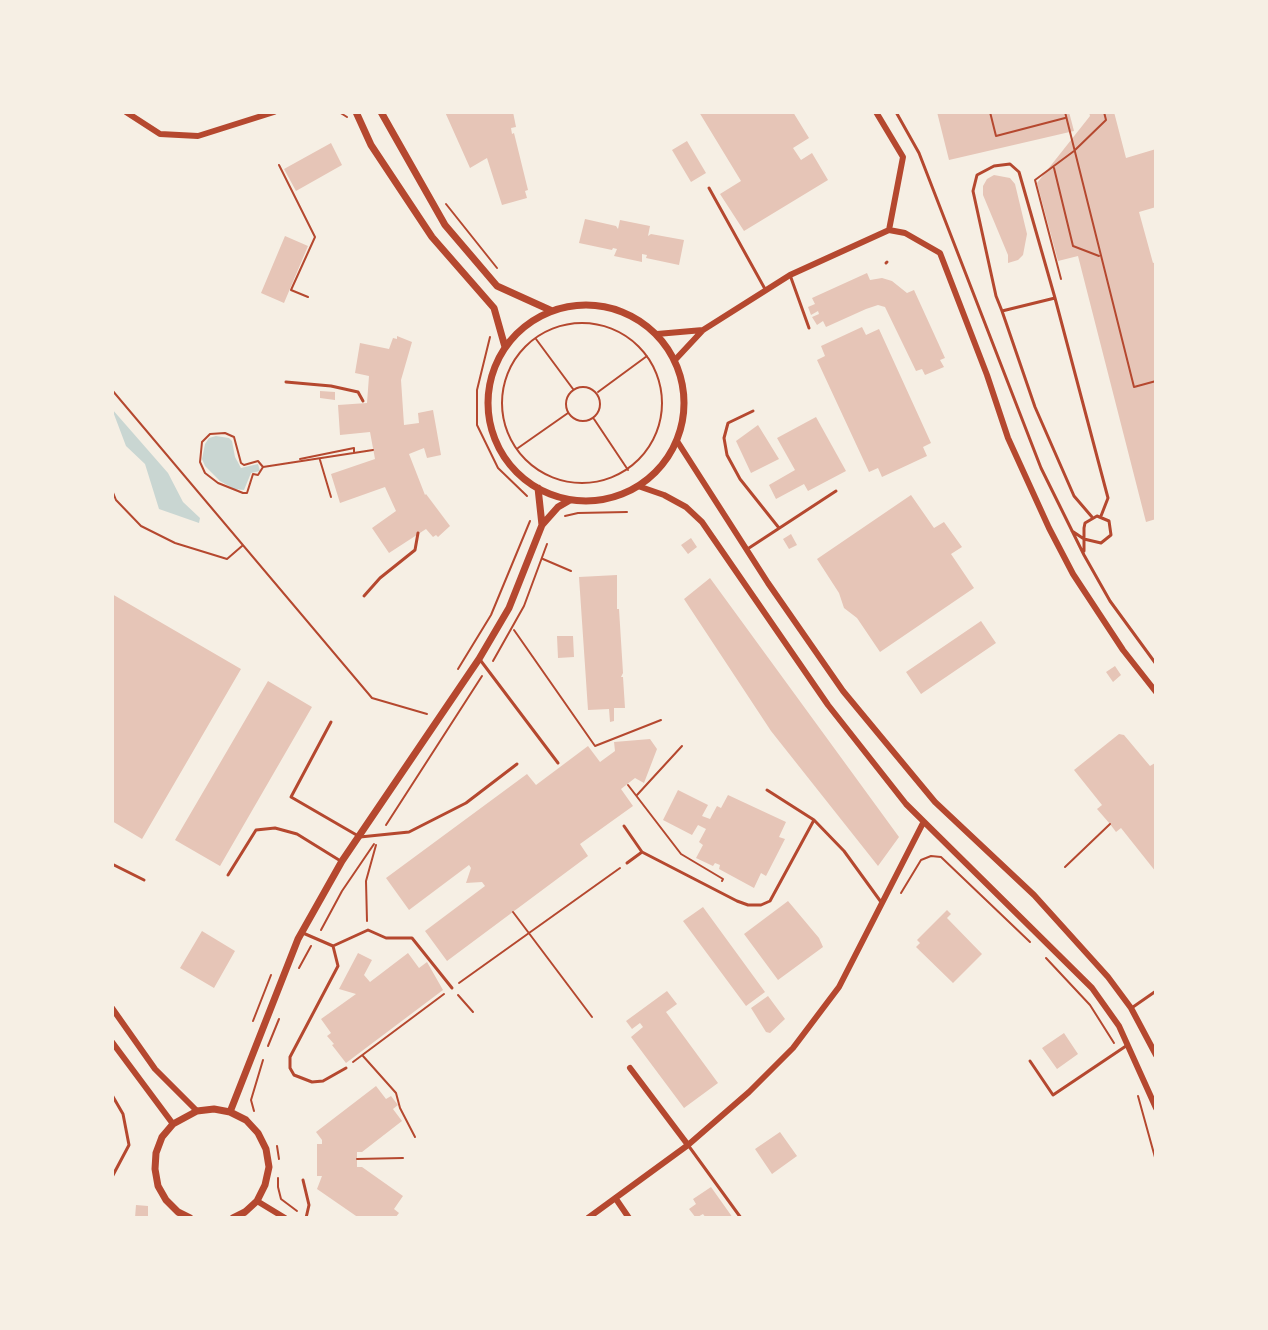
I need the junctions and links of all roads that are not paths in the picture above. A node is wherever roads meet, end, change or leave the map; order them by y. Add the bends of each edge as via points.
1 (126, 112) edge
2 (274, 112) edge
3 (356, 112) edge
4 (381, 112) edge
5 (876, 112) edge
6 (896, 112) edge
7 (709, 188) dead end
8 (889, 230) junction
9 (790, 275) junction
10 (766, 290) junction
11 (1055, 298) junction
12 (550, 310) junction
13 (1002, 311) junction
14 (809, 328) dead end
15 (703, 330) junction
16 (657, 334) junction
17 (505, 347) junction
18 (675, 360) junction
19 (286, 382) dead end
20 (363, 401) dead end
21 (753, 411) dead end
22 (677, 441) junction
23 (638, 486) junction
24 (538, 488) junction
25 (836, 491) dead end
26 (570, 500) junction
27 (1101, 516) junction
28 (1092, 517) junction
29 (542, 525) junction
30 (779, 528) junction
31 (1072, 531) junction
32 (418, 533) dead end
33 (1084, 539) junction
34 (747, 549) junction
35 (1084, 555) junction
36 (364, 596) dead end
37 (479, 659) junction
38 (1156, 664) edge
39 (1156, 692) edge
40 (331, 722) dead end
41 (558, 763) dead end
42 (517, 764) dead end
43 (767, 790) dead end
44 (814, 820) junction
45 (923, 823) junction
46 (624, 826) dead end
47 (360, 837) junction
48 (642, 852) junction
49 (342, 861) junction
50 (627, 863) road end
51 (112, 864) edge
52 (228, 875) dead end
53 (144, 880) dead end
54 (883, 905) junction
55 (302, 933) junction
56 (333, 946) junction
57 (452, 988) road end
58 (1156, 991) edge
59 (112, 1008) edge
60 (1131, 1008) junction
61 (112, 1042) edge
62 (1129, 1044) junction
63 (1156, 1055) edge
64 (1030, 1061) dead end
65 (346, 1068) road end
66 (630, 1068) dead end
67 (112, 1095) edge
68 (1156, 1108) edge
69 (197, 1111) junction
70 (230, 1112) junction
71 (173, 1124) junction
72 (688, 1145) junction
73 (112, 1177) edge
74 (303, 1180) dead end
75 (616, 1199) junction
76 (257, 1201) junction
77 (176, 1215) edge
78 (190, 1218) edge
79 (233, 1218) edge
80 (285, 1218) edge
81 (306, 1218) edge
82 (588, 1218) edge
83 (629, 1218) edge
84 (741, 1218) edge

1 - 2 street via 160,134 198,136
3 - 17 street via 371,145 432,237 494,308
4 - 12 street via 445,225 488,276 505,291
5 - 8 street via 903,157
6 - 31 lane via 919,153 1027,433
7 - 10 lane
8 - 9 street
8 - 39 street via 940,253 1008,438 1049,528 1073,574
9 - 10 street
9 - 14 lane
10 - 15 street
11 - 13 lane
11 - 13 lane via 1019,172 1010,164 994,166 977,175 973,191
11 - 27 lane via 1108,498
12 - 16 street via 603,305 627,312
12 - 17 street
13 - 28 lane via 1057,458 1074,496
15 - 16 street
15 - 18 street
16 - 18 street
17 - 24 street via 489,385 490,422 501,452
18 - 22 street via 685,395
19 - 20 lane via 358,392
21 - 30 lane via 728,423 727,455
22 - 23 street via 661,467
22 - 34 street
23 - 26 street via 602,500
23 - 45 street via 686,507 702,522 828,705
24 - 26 street
24 - 29 street
25 - 30 lane
26 - 29 street
27 - 28 lane
27 - 33 lane via 1111,525 1109,539 1097,544
28 - 33 lane via 1085,523
29 - 37 street via 509,608
30 - 34 lane
31 - 33 lane
31 - 35 lane
32 - 36 lane via 415,550
33 - 35 lane
34 - 60 street via 872,727 935,802 1034,895
35 - 38 lane
37 - 41 lane
37 - 47 street
40 - 47 lane via 291,797
42 - 47 lane via 466,803 409,832
43 - 44 lane
44 - 48 lane via 770,901 761,905 748,905
44 - 54 lane
45 - 54 street
45 - 62 street via 1092,988
46 - 48 lane
47 - 49 street
48 - 50 lane
49 - 52 lane via 297,834 256,830
49 - 55 street
51 - 53 lane
54 - 72 street via 839,987 793,1048
55 - 56 lane
55 - 70 street
56 - 57 lane via 368,930 386,938 412,938
56 - 65 lane via 338,966 290,1057 290,1068 312,1082
58 - 60 lane
59 - 69 street via 155,1069
60 - 63 street
61 - 71 street
62 - 64 lane via 1053,1095
62 - 68 street
66 - 72 street
67 - 73 lane via 123,1114 129,1145
69 - 70 street
69 - 71 street
70 - 76 street via 246,1120 266,1149 269,1167
71 - 77 street via 162,1137 155,1169 158,1186
72 - 75 street
72 - 84 lane
74 - 81 lane via 309,1205
75 - 82 street
75 - 83 street
76 - 79 street
76 - 80 street
77 - 78 street

